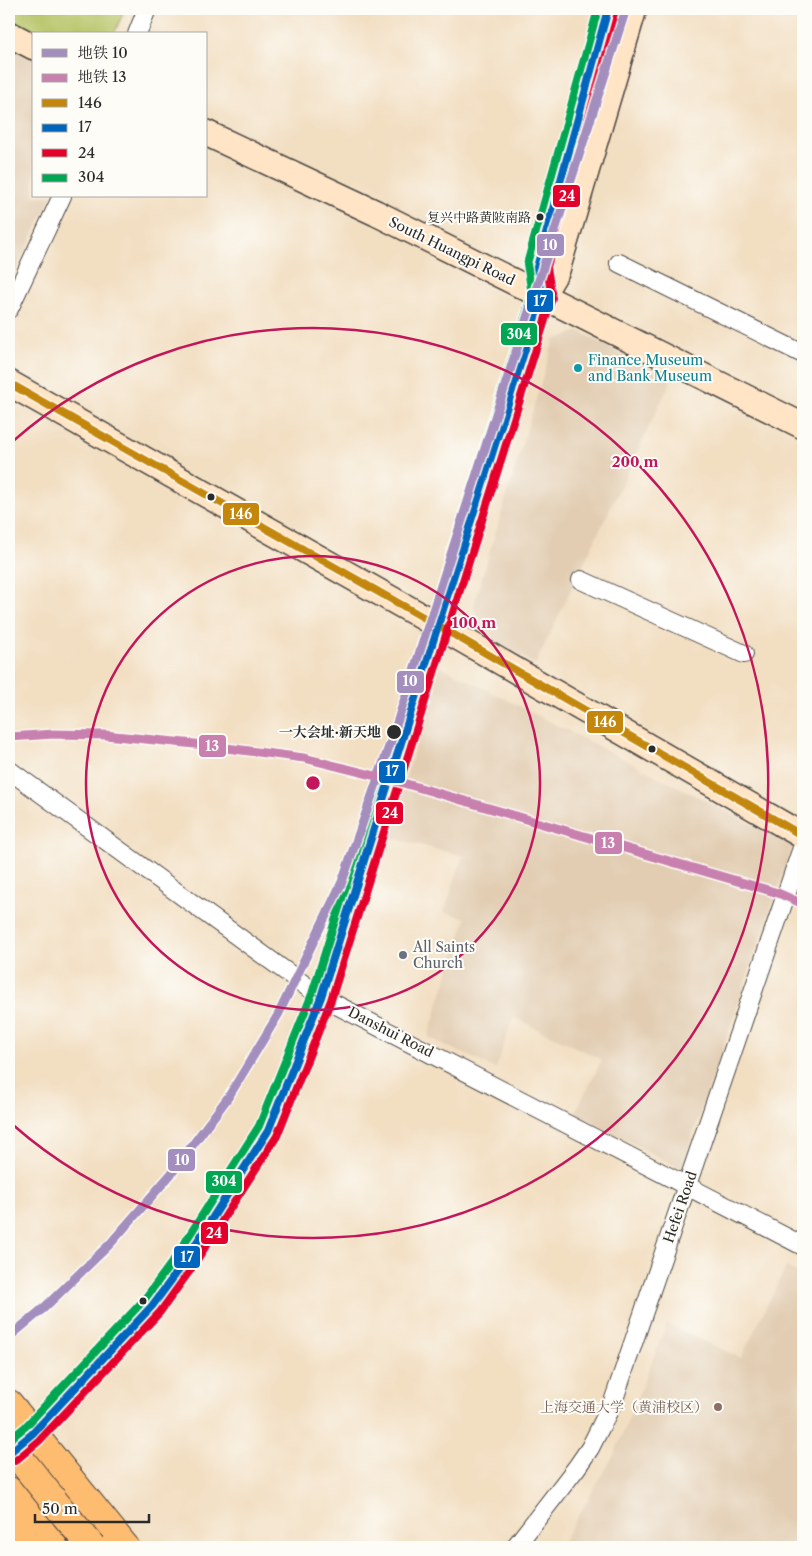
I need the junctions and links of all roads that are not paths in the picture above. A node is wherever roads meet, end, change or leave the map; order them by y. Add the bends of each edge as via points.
1 (147, 9) edge
2 (608, 9) edge
3 (634, 9) edge
4 (138, 32) edge
5 (9, 34) edge
6 (32, 46) edge
7 (208, 134) edge
8 (61, 198) edge
9 (619, 263) dead end
10 (542, 295) junction
11 (9, 309) edge
12 (803, 354) edge
13 (9, 383) edge
14 (803, 426) edge
15 (581, 580) dead end
16 (437, 625) junction
17 (744, 654) dead end
18 (9, 770) edge
19 (803, 836) edge
20 (803, 845) edge
21 (321, 996) junction
22 (688, 1185) junction
23 (803, 1246) edge
24 (9, 1404) edge
25 (21, 1439) edge
26 (9, 1453) edge
27 (9, 1491) edge
28 (9, 1517) edge
29 (32, 1547) edge
30 (54, 1547) edge
31 (92, 1547) edge
32 (125, 1547) edge
33 (515, 1547) edge

1 - 4 street
2 - 10 main road via 537,267
3 - 10 main road via 557,270
5 - 6 main road
7 - 10 main road, South Huangpi Road
8 - 11 street
9 - 12 street
10 - 14 main road, South Huangpi Road
10 - 16 main road
13 - 16 main road
15 - 17 street
16 - 19 main road
16 - 21 main road
18 - 21 street, Danshui Road
20 - 22 street, Hefei Road
21 - 22 street, Danshui Road
21 - 25 main road via 268,1131 181,1268 152,1306
22 - 23 street, Danshui Road
22 - 33 street, Hefei Road via 602,1426 577,1468
24 - 25 main road
25 - 26 main road
25 - 31 main road, bridge via 64,1515
25 - 32 main road
27 - 30 main road
28 - 29 main road

